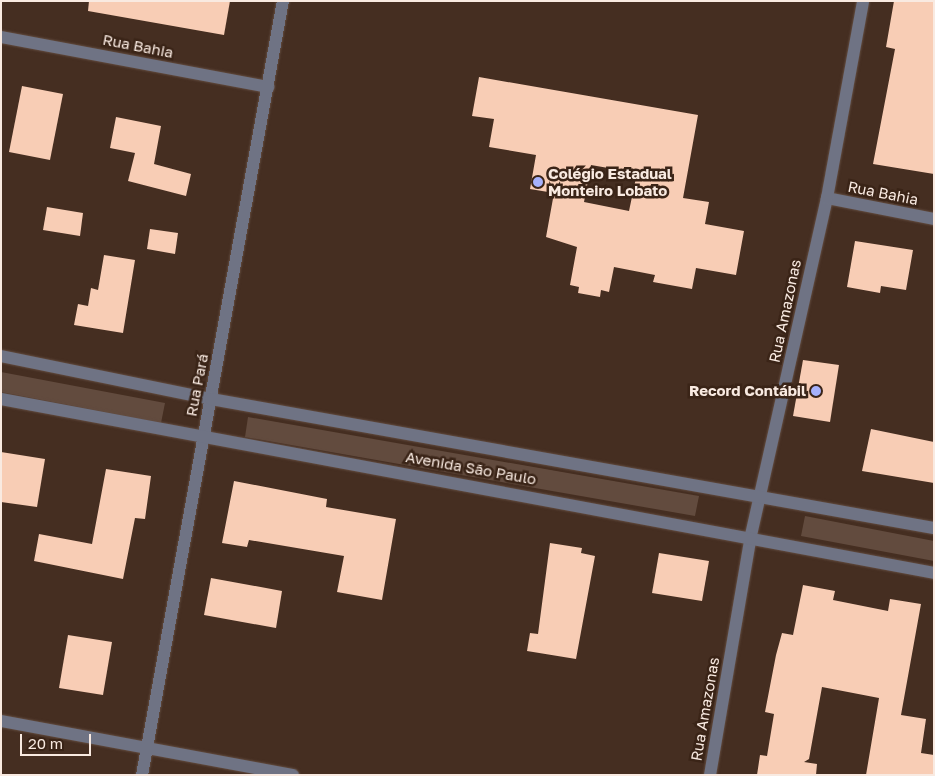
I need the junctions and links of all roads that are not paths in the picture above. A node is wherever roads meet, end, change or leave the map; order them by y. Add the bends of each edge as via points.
1 (283, 1) edge
2 (863, 1) edge
3 (1, 37) edge
4 (268, 87) junction
5 (827, 198) junction
6 (934, 219) edge
7 (1, 356) edge
8 (1, 399) edge
9 (211, 399) junction
10 (204, 436) junction
11 (762, 495) junction
12 (934, 528) edge
13 (750, 535) junction
14 (934, 573) edge
15 (1, 721) edge
16 (146, 748) junction
17 (142, 775) edge
18 (293, 775) edge
19 (710, 775) edge

1 - 4 street, Rua Pará
2 - 5 street, Rua Amazonas
3 - 4 street, Rua Bahia
4 - 9 street, Rua Pará
5 - 6 street, Rua Bahia
5 - 11 street, Rua Amazonas
7 - 9 street, Avenida São Paulo
8 - 10 street, Avenida São Paulo
9 - 10 street, Rua Pará
9 - 11 street, Avenida São Paulo
10 - 13 street, Avenida São Paulo
10 - 16 street, Rua Pará
11 - 12 street, Avenida São Paulo
11 - 13 street, Rua Amazonas
13 - 14 street, Avenida São Paulo
13 - 19 street, Rua Amazonas
15 - 16 street
16 - 17 street, Rua Pará
16 - 18 street

